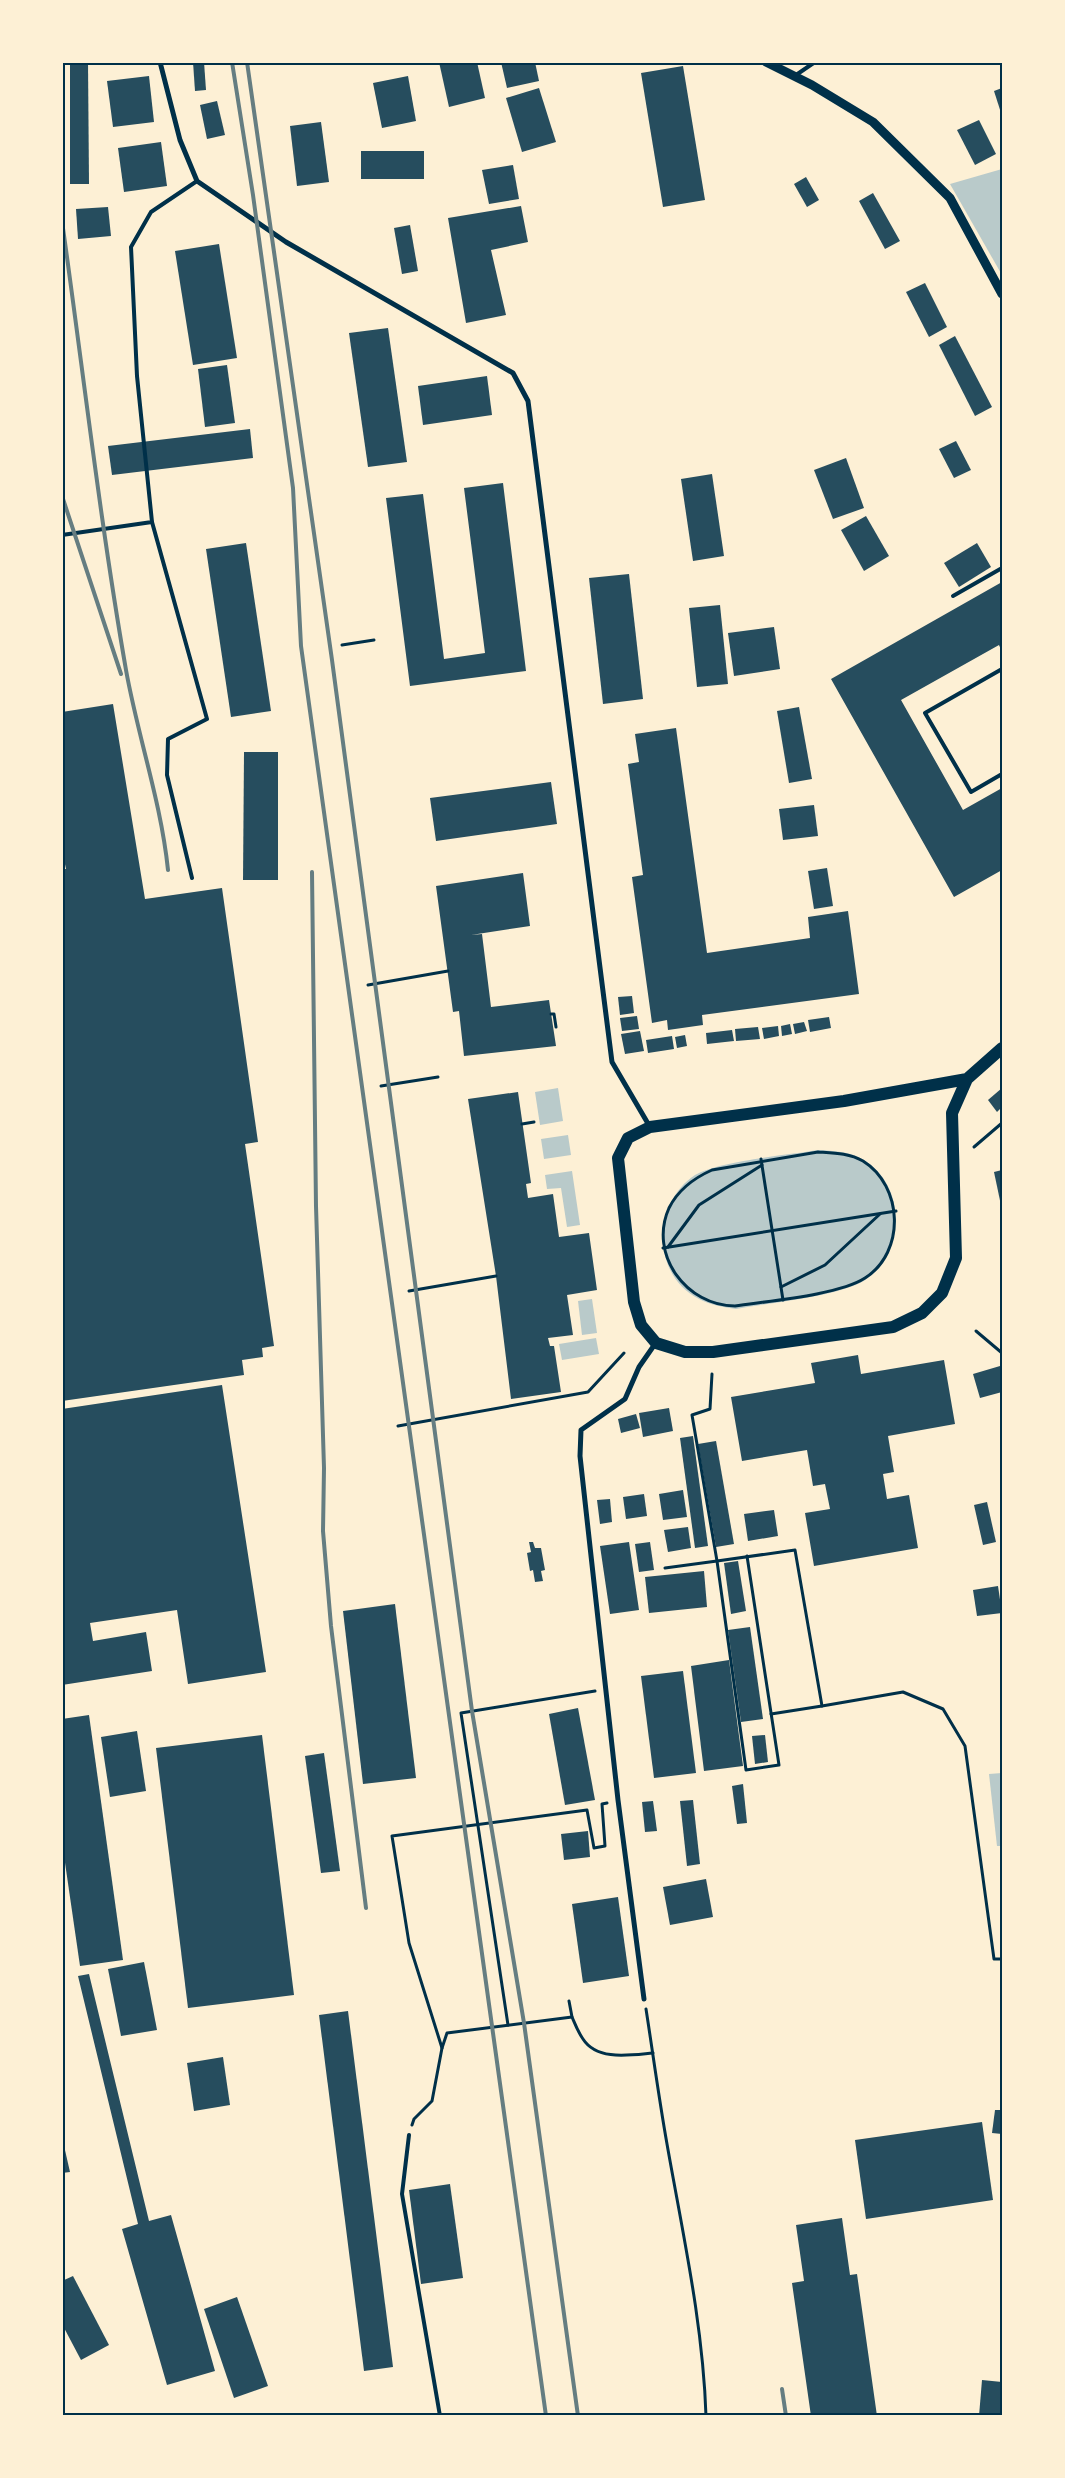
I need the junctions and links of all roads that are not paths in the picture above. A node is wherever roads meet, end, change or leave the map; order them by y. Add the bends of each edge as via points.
1 (160, 62) edge
2 (766, 62) edge
3 (815, 62) edge
4 (794, 76) junction
5 (197, 181) junction
6 (1002, 294) edge
7 (152, 522) junction
8 (62, 535) edge
9 (1002, 568) edge
10 (953, 596) dead end
11 (1002, 668) edge
12 (1002, 774) edge
13 (192, 878) dead end
14 (1002, 1048) edge
15 (967, 1079) junction
16 (650, 1127) junction
17 (656, 1343) junction
18 (644, 1998) road end
19 (408, 2134) road end
20 (440, 2416) edge

1 - 5 street via 180,140
2 - 4 street
3 - 4 lane
4 - 6 street via 873,122 950,198
5 - 7 lane via 151,212 131,247 137,376
5 - 16 street via 282,239 513,373 528,401 612,1062
7 - 8 lane
7 - 13 lane via 207,719 168,739 166,775
9 - 10 lane
11 - 12 lane via 925,713 970,792
14 - 15 main road
15 - 16 main road via 844,1101
15 - 17 main road via 952,1113 956,1258 942,1293 922,1313 893,1327 713,1352 685,1352
16 - 17 main road via 628,1138 618,1158 634,1302 641,1325
17 - 18 street via 639,1367 625,1399 582,1430 580,1456
19 - 20 lane via 402,2194

